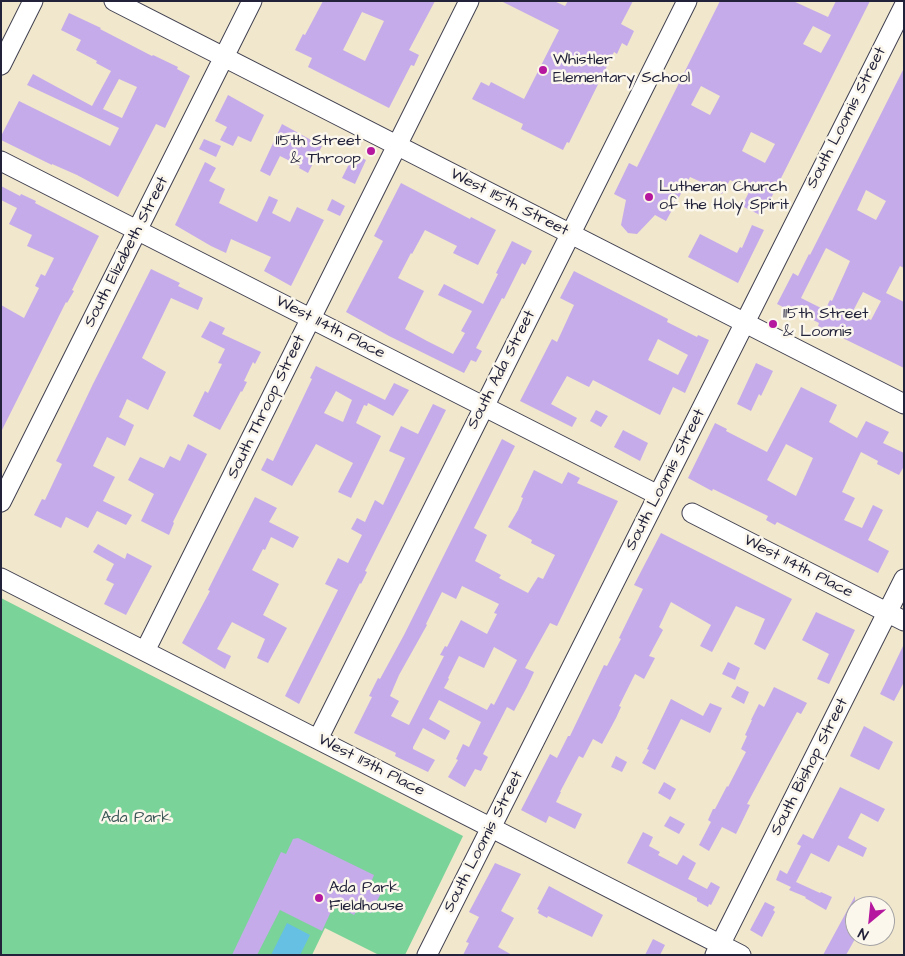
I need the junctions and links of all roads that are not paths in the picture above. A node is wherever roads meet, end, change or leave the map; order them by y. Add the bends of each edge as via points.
1 (33, 1) edge
2 (114, 1) edge
3 (252, 1) edge
4 (469, 1) edge
5 (687, 1) edge
6 (904, 6) edge
7 (224, 57) junction
8 (1, 65) edge
9 (396, 146) junction
10 (1, 161) edge
11 (137, 230) junction
12 (570, 234) junction
13 (310, 318) junction
14 (744, 323) junction
15 (904, 404) edge
16 (484, 407) junction
17 (658, 495) junction
18 (1, 502) edge
19 (692, 513) dead end
20 (1, 578) edge
21 (904, 579) edge
22 (887, 613) junction
23 (904, 621) edge
24 (145, 651) junction
25 (318, 739) junction
26 (491, 828) junction
27 (718, 950) edge
28 (427, 955) edge
29 (741, 955) edge

1 - 8 street
2 - 7 street, West 115th Street
3 - 7 street, South Elizabeth Street
4 - 9 street, South Throop Street
5 - 12 street, South Ada Street
6 - 14 street, South Loomis Street
7 - 9 street, West 115th Street
7 - 11 street, South Elizabeth Street
9 - 12 street, West 115th Street
9 - 13 street, South Throop Street
10 - 11 street, West 114th Place
11 - 13 street, West 114th Place
11 - 18 street, South Elizabeth Street
12 - 14 street, West 115th Street
12 - 16 street, South Ada Street
13 - 16 street, West 114th Place
13 - 24 street, South Throop Street
14 - 15 street, West 115th Street
14 - 17 street, South Loomis Street
16 - 17 street, West 114th Place
16 - 25 street, South Ada Street
17 - 26 street, South Loomis Street
19 - 22 street, West 114th Place
20 - 24 street, West 113th Place
21 - 22 street, South Bishop Street
22 - 23 street, West 114th Place
22 - 27 street, South Bishop Street
24 - 25 street, West 113th Place
25 - 26 street, West 113th Place
26 - 27 street, West 113th Place
26 - 28 street, South Loomis Street
27 - 29 street, West 113th Place

